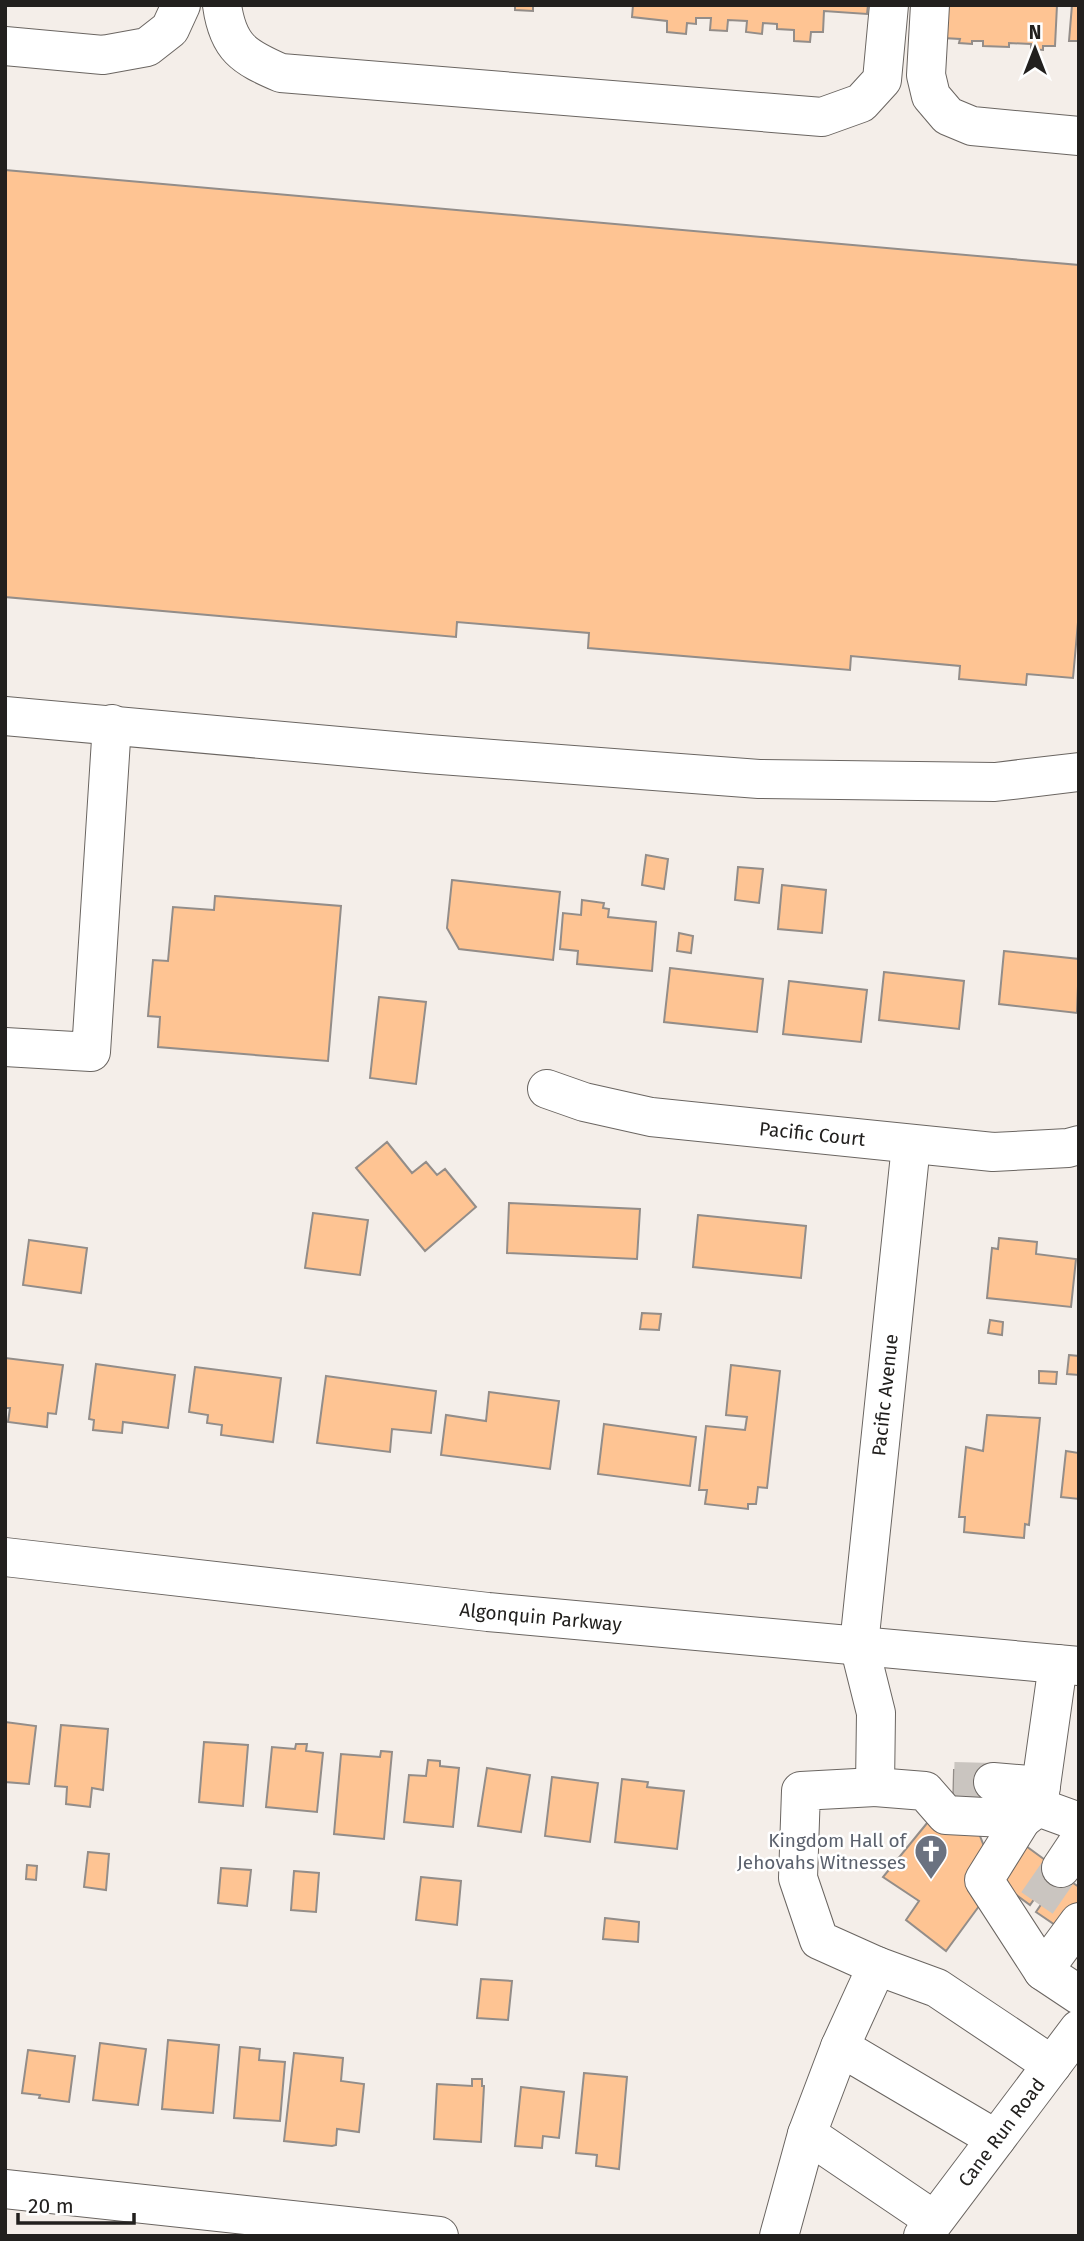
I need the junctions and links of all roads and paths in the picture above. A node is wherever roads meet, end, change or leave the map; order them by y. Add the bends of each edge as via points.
1 (181, 5) edge
2 (222, 5) edge
3 (889, 5) edge
4 (930, 5) edge
5 (5, 46) edge
6 (1079, 136) edge
7 (5, 716) edge
8 (112, 724) junction
9 (1079, 772) edge
10 (5, 1047) edge
11 (547, 1089) dead end
12 (911, 1145) junction
13 (1079, 1145) edge
14 (5, 1557) edge
15 (859, 1645) junction
16 (1068, 1665) edge
17 (993, 1782) tunnel mouth
18 (876, 1787) junction
19 (1034, 1804) junction
20 (1079, 1822) edge
21 (1079, 1922) edge
22 (877, 1966) junction
23 (1043, 1971) junction
24 (1079, 1995) edge
25 (1079, 2029) edge
26 (840, 2047) junction
27 (1052, 2065) junction
28 (807, 2134) junction
29 (996, 2139) junction
30 (5, 2189) edge
31 (929, 2228) edge
32 (439, 2236) edge
33 (779, 2236) edge

1 - 5 street via 170,29 147,47 103,55
2 - 3 street via 231,40 250,59 281,73 822,117 861,103 882,80
4 - 6 street via 926,75 931,96 948,116 972,126
7 - 8 street
8 - 9 street via 760,779 995,782
8 - 10 street via 91,1052
11 - 12 street, Pacific Court via 651,1117
12 - 13 street, Pacific Court via 992,1152
12 - 15 street, Pacific Avenue
14 - 15 street, Algonquin Parkway via 488,1612
15 - 16 street, Algonquin Parkway
15 - 18 street, Pacific Avenue via 876,1713
16 - 19 street
17 - 19 street
18 - 19 street via 939,1786 946,1815
18 - 22 street via 801,1791 798,1878 819,1940
19 - 20 street
19 - 23 street via 984,1880 1027,1917
21 - 23 street
22 - 26 street
22 - 27 street via 937,1988
23 - 24 street
25 - 27 street, Cane Run Road
26 - 28 street
26 - 29 street
27 - 29 street, Cane Run Road
28 - 31 street
28 - 33 street
29 - 31 street, Cane Run Road
30 - 32 street

